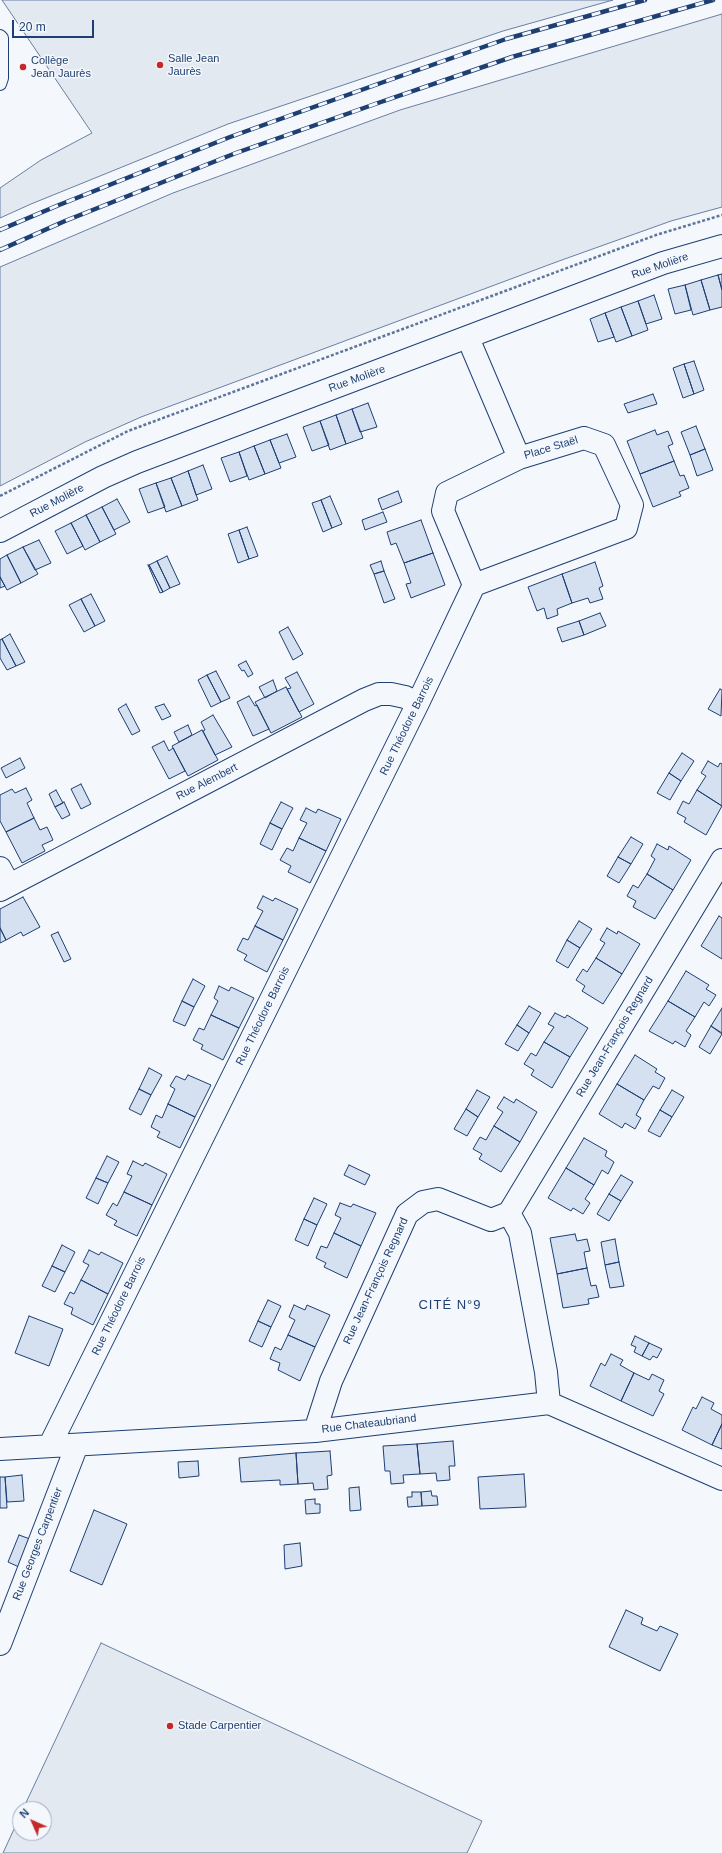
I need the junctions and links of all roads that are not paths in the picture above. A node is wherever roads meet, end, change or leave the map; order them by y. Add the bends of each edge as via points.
1 (0, 36) edge
2 (0, 84) edge
3 (722, 246) edge
4 (468, 338) junction
5 (519, 458) junction
6 (0, 531) edge
7 (474, 586) junction
8 (418, 703) junction
9 (722, 860) edge
10 (3, 881) edge
11 (508, 1213) junction
12 (549, 1402) junction
13 (315, 1431) junction
14 (50, 1445) junction
15 (77, 1445) junction
16 (0, 1449) edge
17 (722, 1479) edge
18 (0, 1644) edge

1 - 2 lane
3 - 4 street, Rue Molière via 663,263
4 - 5 street
4 - 6 street, Rue Molière via 103,476
5 - 7 street, Place Staël via 447,493 443,511
5 - 7 street, Place Staël via 584,438 604,444 632,505 626,528
7 - 8 street, Rue Théodore Barrois
8 - 10 street, Rue Alembert via 391,694 379,694 364,700
8 - 14 street, Rue Théodore Barrois
9 - 11 street, Rue Jean-François Regnard
11 - 12 street via 520,1233 546,1372
11 - 13 street, Rue Jean-François Regnard via 491,1220 438,1199 422,1202 407,1214 331,1381
12 - 13 street, Rue Chateaubriand
12 - 17 street
13 - 15 street, Rue Chateaubriand
14 - 15 street, Rue Chateaubriand
14 - 16 street, Rue Chateaubriand
15 - 18 street, Rue Georges Carpentier

